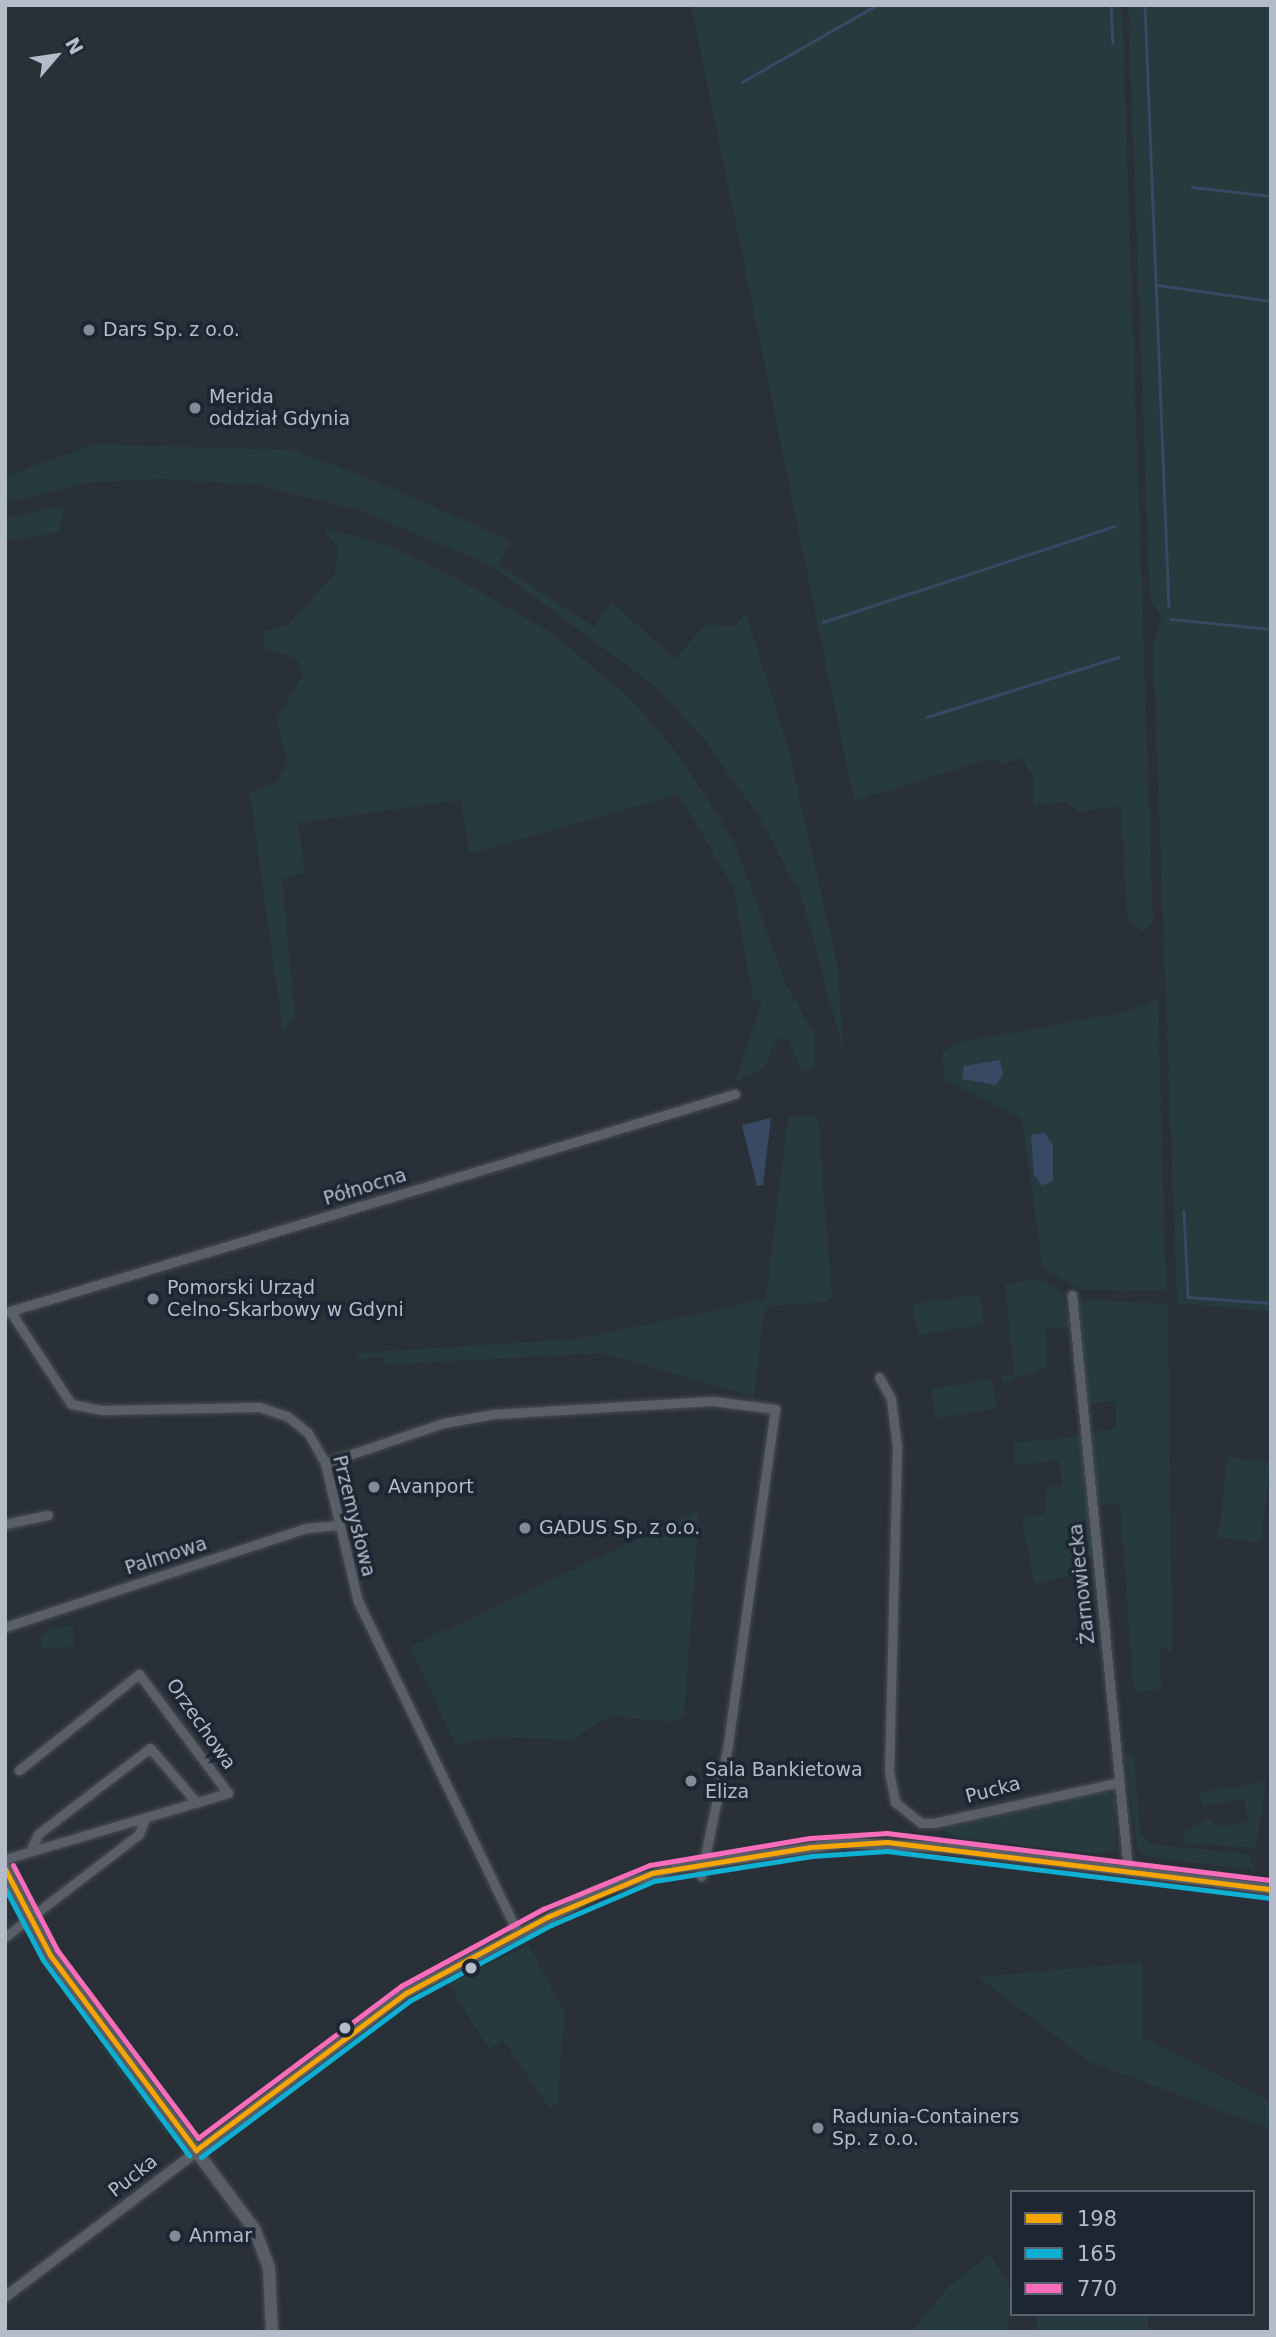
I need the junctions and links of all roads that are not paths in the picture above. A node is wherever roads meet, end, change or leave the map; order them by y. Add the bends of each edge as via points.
1 (735, 1094) dead end
2 (1072, 1295) dead end
3 (7, 1312) edge
4 (879, 1377) dead end
5 (325, 1463) junction
6 (48, 1516) dead end
7 (5, 1524) edge
8 (339, 1525) junction
9 (5, 1627) edge
10 (19, 1770) dead end
11 (1121, 1782) junction
12 (197, 1803) junction
13 (145, 1818) junction
14 (32, 1847) junction
15 (5, 1859) edge
16 (5, 1869) edge
17 (1128, 1870) junction
18 (701, 1876) dead end
19 (1271, 1889) edge
20 (28, 1920) junction
21 (517, 1932) junction
22 (5, 1937) edge
23 (195, 2150) junction
24 (5, 2297) edge
25 (272, 2332) edge

1 - 3 street, Północna
2 - 11 street, Żarnowiecka
3 - 5 street, Przemysłowa via 71,1404 103,1410 265,1408 304,1429
4 - 11 street, Pucka via 891,1399 897,1463 890,1788 903,1810 928,1824
5 - 8 street, Przemysłowa
5 - 18 street via 433,1426 494,1414 712,1401 775,1409 727,1745
6 - 7 street
8 - 9 street, Palmowa via 306,1528
8 - 21 street, Przemysłowa via 358,1601
10 - 12 street, Orzechowa via 139,1674 228,1793
11 - 17 street, Żarnowiecka
12 - 13 street
12 - 14 street via 150,1748 38,1834
13 - 14 street
13 - 20 street via 139,1834
14 - 15 street
16 - 20 main road
17 - 19 street, Pucka
17 - 21 street, Pucka, bridge via 938,1847 843,1843 676,1868 601,1891
20 - 22 street
20 - 23 main road
21 - 23 street, Pucka via 387,2006
23 - 24 street, Pucka
23 - 25 main road via 261,2243

